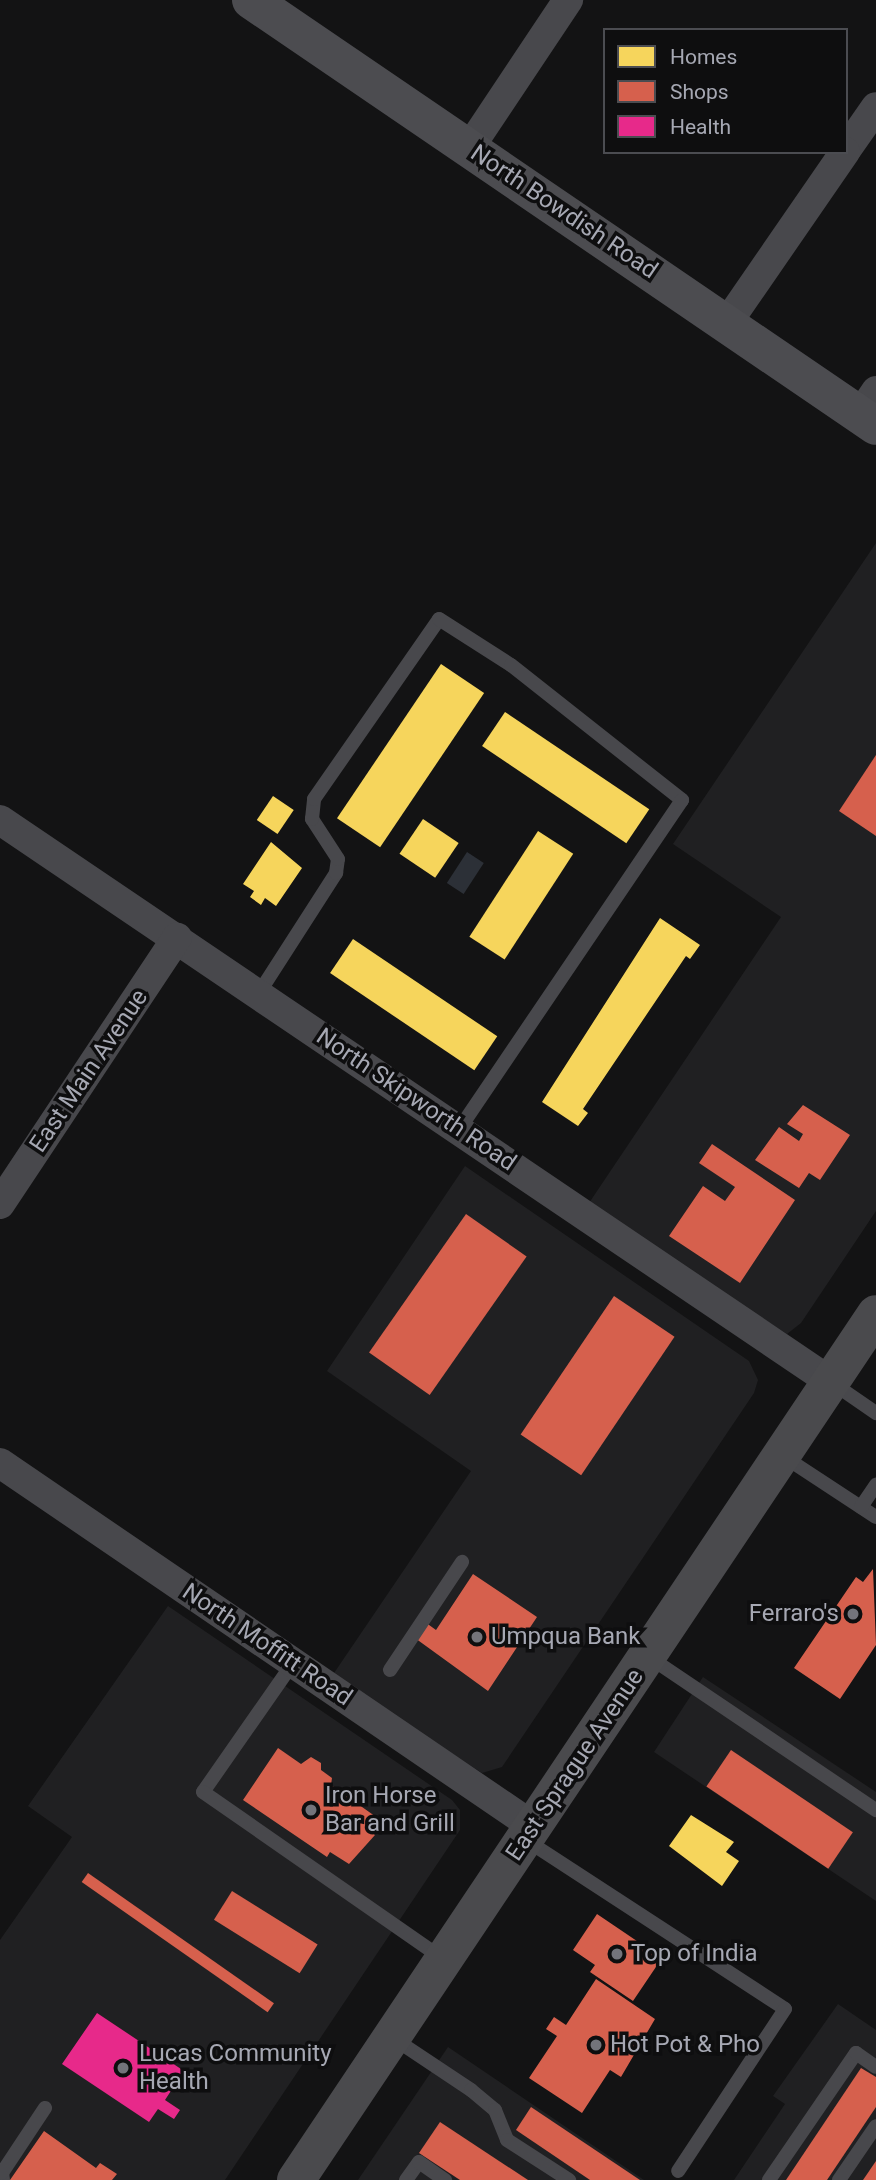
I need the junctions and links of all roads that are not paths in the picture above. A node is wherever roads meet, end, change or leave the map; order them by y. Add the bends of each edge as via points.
1 (251, 0) edge
2 (568, 0) edge
3 (876, 107) edge
4 (470, 147) junction
5 (848, 148) edge
6 (844, 154) edge
7 (727, 323) junction
8 (871, 410) edge
9 (0, 820) edge
10 (177, 938) junction
11 (259, 993) junction
12 (459, 1129) junction
13 (0, 1204) edge
14 (876, 1314) edge
15 (831, 1382) junction
16 (876, 1413) edge
17 (782, 1455) junction
18 (0, 1463) edge
19 (876, 1485) edge
20 (861, 1507) junction
21 (876, 1517) edge
22 (462, 1562) dead end
23 (647, 1656) junction
24 (293, 1663) junction
25 (390, 1670) dead end
26 (876, 1811) edge
27 (529, 1834) junction
28 (445, 1959) junction
29 (391, 2038) junction
30 (876, 2067) edge
31 (44, 2108) dead end
32 (876, 2126) edge
33 (678, 2171) dead end
34 (3, 2180) edge
35 (296, 2180) edge
36 (407, 2180) edge
37 (445, 2180) edge
38 (569, 2180) edge
39 (769, 2180) edge
40 (839, 2180) edge

1 - 4 street, North Bowdish Road
2 - 4 street
3 - 5 street
4 - 7 street, North Bowdish Road
6 - 7 street
7 - 8 street, North Bowdish Road
9 - 10 street, North Skipworth Road
10 - 11 street, North Skipworth Road
10 - 13 street, East Main Avenue
11 - 12 street, North Skipworth Road
11 - 12 lane via 336,873 338,859 312,819 314,799 439,619 512,665 682,800
12 - 15 street, North Skipworth Road
14 - 15 main road, East Sprague Avenue
15 - 16 lane
15 - 17 main road, East Sprague Avenue
17 - 20 lane
17 - 23 main road, East Sprague Avenue
18 - 24 street, North Moffitt Road
19 - 20 lane
20 - 21 lane
22 - 25 lane
23 - 26 lane
23 - 27 main road, East Sprague Avenue
24 - 27 street, North Moffitt Road
24 - 28 lane via 203,1792
27 - 28 main road, East Sprague Avenue
27 - 33 lane via 785,2009
28 - 29 main road, East Sprague Avenue
29 - 35 main road, East Sprague Avenue
29 - 38 lane via 471,2090 495,2110 507,2140
30 - 39 lane via 856,2053
31 - 34 lane via 2,2173
32 - 40 lane
36 - 37 lane via 419,2162

